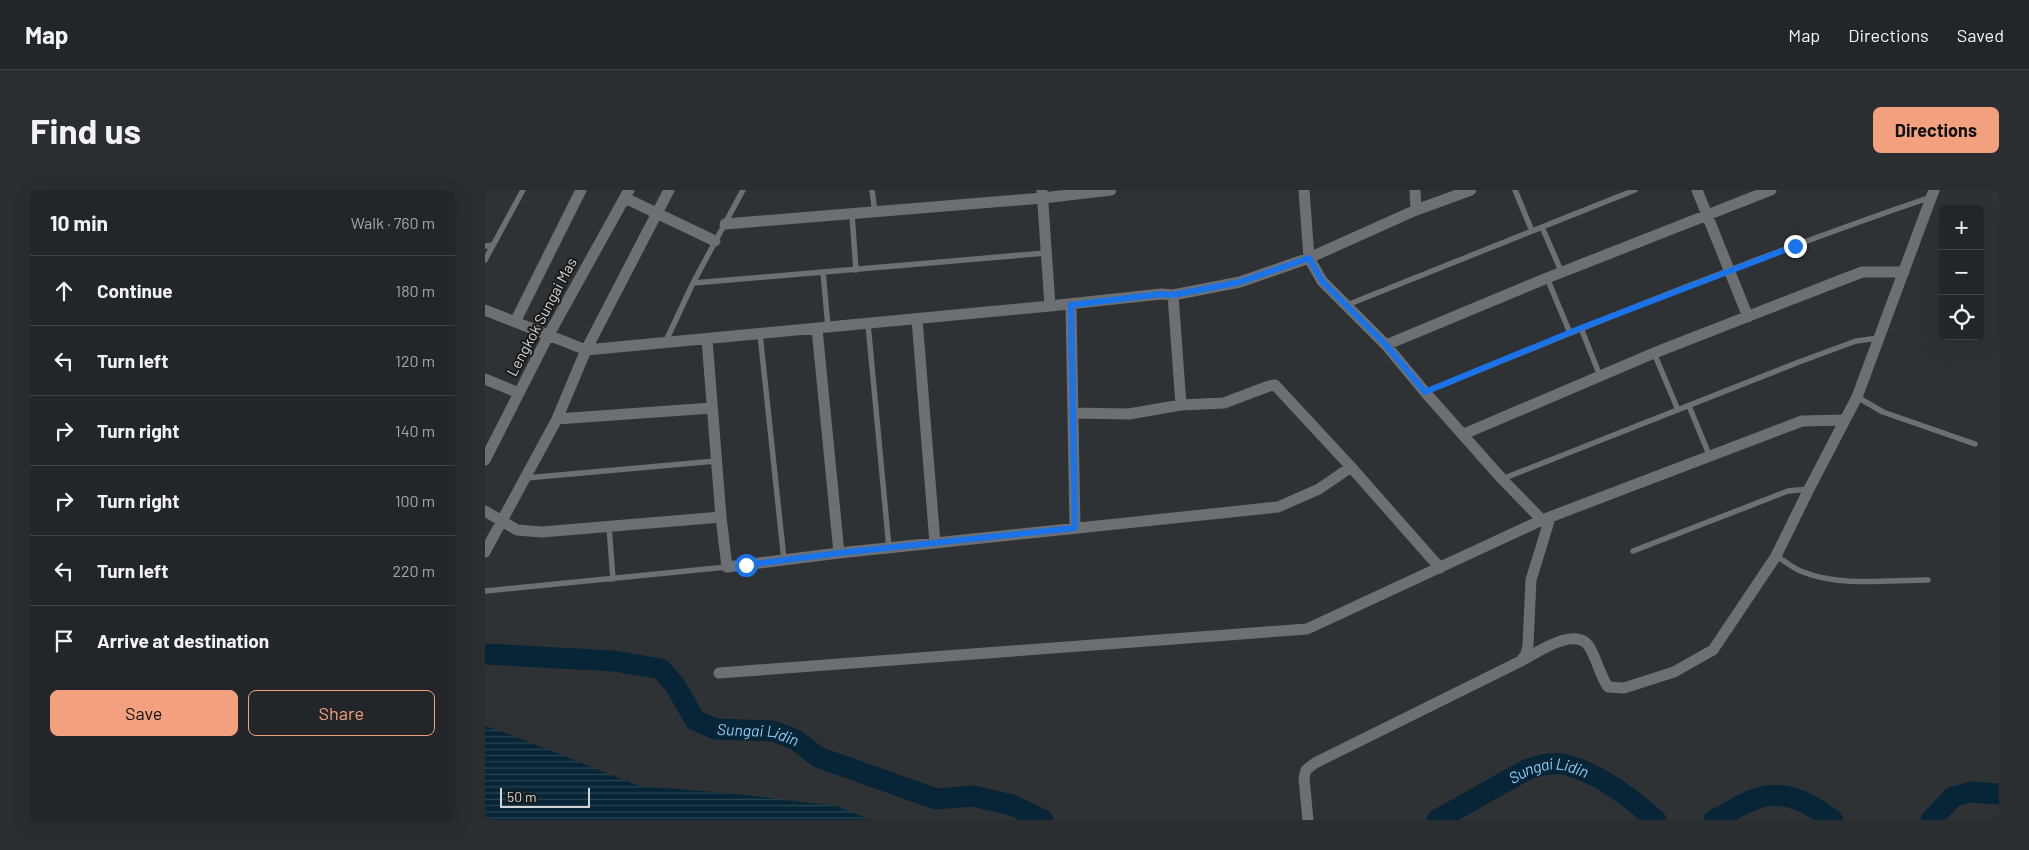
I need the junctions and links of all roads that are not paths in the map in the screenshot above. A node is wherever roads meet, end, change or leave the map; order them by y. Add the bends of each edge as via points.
1 (523, 190) edge
2 (581, 190) edge
3 (669, 190) edge
4 (743, 190) edge
5 (872, 190) edge
6 (1111, 190) edge
7 (1304, 190) edge
8 (1415, 190) edge
9 (1471, 190) edge
10 (1515, 190) edge
11 (1635, 190) edge
12 (1697, 190) edge
13 (1771, 190) edge
14 (627, 194) edge
15 (1042, 194) edge
16 (1932, 194) edge
17 (1416, 210) junction
18 (875, 213) junction
19 (656, 214) junction
20 (852, 215) junction
21 (1707, 215) junction
22 (725, 224) junction
23 (1542, 227) junction
24 (1532, 231) junction
25 (715, 241) junction
26 (493, 245) junction
27 (485, 246) edge
28 (1046, 253) junction
29 (1309, 258) junction
30 (485, 260) edge
31 (856, 270) junction
32 (1729, 271) junction
33 (823, 272) junction
34 (1904, 272) junction
35 (1561, 273) junction
36 (1547, 278) junction
37 (693, 283) junction
38 (1173, 295) junction
39 (1071, 305) junction
40 (1347, 305) junction
41 (1050, 306) junction
42 (485, 310) edge
43 (1748, 317) junction
44 (917, 319) junction
45 (515, 322) junction
46 (868, 324) junction
47 (822, 328) junction
48 (1581, 328) junction
49 (1570, 333) junction
50 (760, 334) junction
51 (548, 336) junction
52 (1880, 338) junction
53 (707, 340) junction
54 (665, 343) junction
55 (1386, 345) junction
56 (586, 350) junction
57 (1654, 354) junction
58 (1600, 376) junction
59 (485, 379) edge
60 (1425, 392) junction
61 (519, 393) junction
62 (1857, 397) junction
63 (1181, 405) junction
64 (1689, 406) junction
65 (712, 408) junction
66 (1679, 410) junction
67 (1073, 413) junction
68 (557, 419) junction
69 (1844, 420) junction
70 (1464, 434) junction
71 (1975, 444) dead end
72 (1710, 457) junction
73 (485, 460) edge
74 (716, 461) junction
75 (1351, 467) junction
76 (524, 478) junction
77 (1502, 479) junction
78 (1809, 489) junction
79 (485, 511) edge
80 (721, 516) junction
81 (1546, 519) junction
82 (500, 521) junction
83 (609, 527) junction
84 (1075, 528) junction
85 (935, 543) junction
86 (889, 548) junction
87 (1633, 551) dead end
88 (485, 552) edge
89 (839, 553) junction
90 (1776, 556) junction
91 (784, 560) junction
92 (727, 567) junction
93 (1440, 568) junction
94 (613, 579) junction
95 (1928, 580) dead end
96 (485, 591) edge
97 (1521, 661) junction
98 (719, 673) dead end
99 (1308, 820) edge

1 - 26 lane
2 - 45 street
3 - 19 street
4 - 22 lane
5 - 18 lane
6 - 15 street
7 - 29 street
8 - 17 street
9 - 17 street
10 - 24 lane
11 - 23 lane
12 - 21 street
13 - 21 street
14 - 19 street
14 - 51 street, Lengkok Sungai Mas
15 - 18 street
15 - 28 street
16 - 32 lane
16 - 34 street
17 - 29 street
18 - 20 street
19 - 25 street
19 - 56 street
20 - 22 street
20 - 31 lane
21 - 32 street
21 - 35 street
22 - 25 lane
23 - 24 lane
23 - 35 lane
24 - 40 lane
25 - 37 lane
26 - 27 lane
26 - 30 lane
28 - 31 lane
28 - 41 street
29 - 38 street via 1240,282
29 - 40 street via 1322,281
31 - 33 lane
32 - 43 street
32 - 48 lane
33 - 37 lane
33 - 47 lane
34 - 43 street via 1862,272
34 - 52 street
35 - 36 street
36 - 49 lane
36 - 55 street
37 - 54 lane
38 - 39 street
38 - 63 street
39 - 41 street
39 - 67 street
40 - 55 street
41 - 44 street
42 - 45 street
43 - 57 street
44 - 46 street
44 - 85 street
45 - 51 street
46 - 47 street
46 - 86 lane
47 - 50 street
47 - 89 street
48 - 49 lane
48 - 58 lane
49 - 60 lane
50 - 53 street
50 - 91 lane
51 - 56 street
51 - 61 street, Lengkok Sungai Mas
52 - 62 street
52 - 64 lane via 1856,341
53 - 54 street
53 - 65 street
54 - 56 street
55 - 60 street
56 - 68 street
57 - 58 street
57 - 66 lane
58 - 70 street
59 - 61 street
60 - 70 street
61 - 73 street, Lengkok Sungai Mas
62 - 69 street
62 - 71 lane via 1883,412
63 - 67 street via 1129,414
63 - 75 street via 1224,403 1275,385
64 - 66 lane
64 - 72 lane
65 - 68 street
65 - 74 street
66 - 77 lane
67 - 84 street
68 - 76 street
69 - 72 street via 1803,421
69 - 78 street
70 - 77 street
72 - 81 street
74 - 76 lane
74 - 80 street
75 - 84 street via 1319,489 1278,507
75 - 93 street
76 - 82 street
77 - 81 street
78 - 87 lane via 1788,491
78 - 90 street
79 - 82 street
80 - 83 street
80 - 92 street
81 - 93 street
81 - 97 street via 1531,580 1527,645
82 - 83 street via 517,530 542,532
82 - 88 street
83 - 94 lane
84 - 85 street
85 - 86 street
86 - 89 street
89 - 91 street
90 - 95 lane via 1802,572 1826,578
90 - 97 street via 1713,650 1674,672 1624,688 1608,687 1589,646 1573,638 1559,641
91 - 92 street
92 - 94 lane
93 - 98 street via 1307,629
94 - 96 lane
97 - 99 street via 1315,762 1306,770 1304,778

